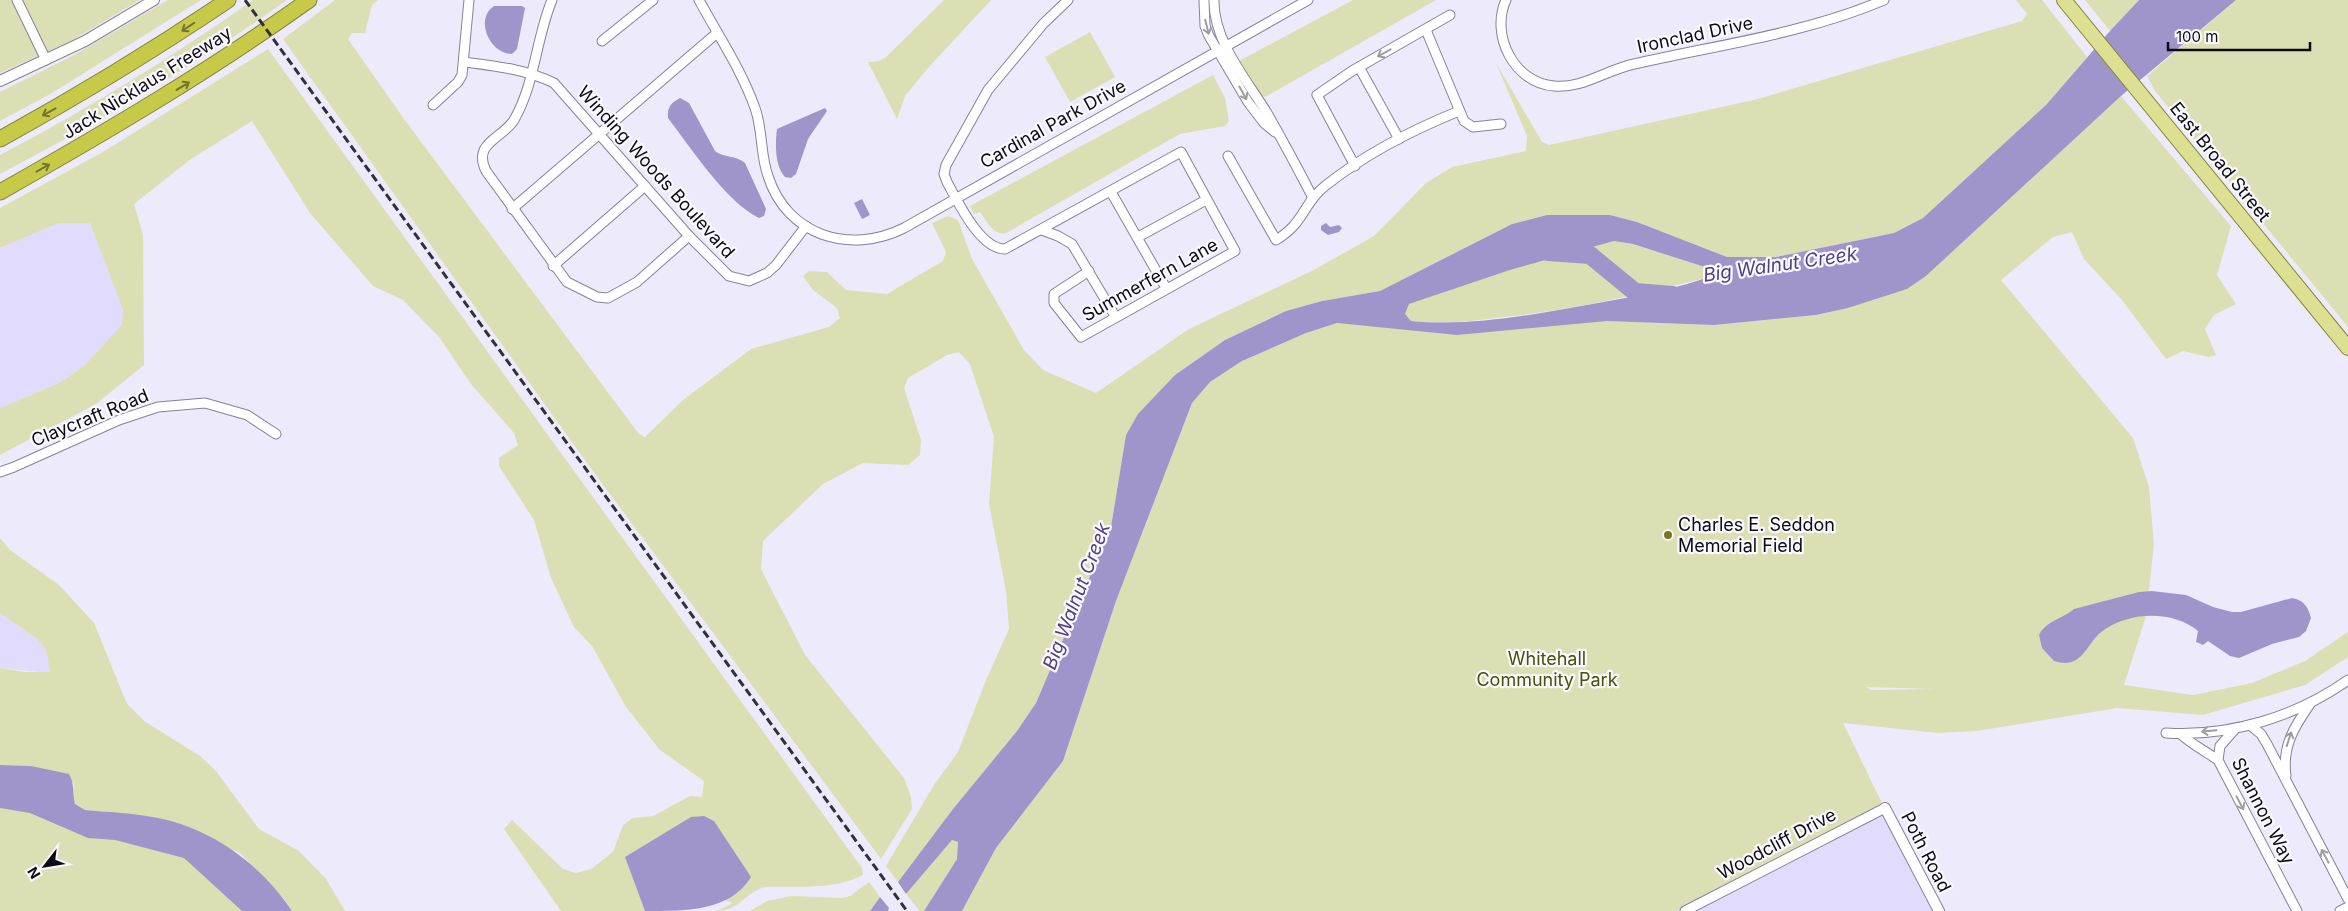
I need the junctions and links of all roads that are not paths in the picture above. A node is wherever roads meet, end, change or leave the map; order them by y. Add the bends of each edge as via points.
1 (17, 0) edge
2 (154, 0) edge
3 (228, 0) edge
4 (309, 0) edge
5 (469, 0) edge
6 (552, 0) edge
7 (653, 0) edge
8 (699, 0) edge
9 (1068, 0) edge
10 (1204, 0) edge
11 (1214, 0) edge
12 (1308, 0) edge
13 (1506, 0) edge
14 (1884, 0) edge
15 (2064, 0) edge
16 (1450, 15) dead end
17 (1426, 30) junction
18 (717, 33) junction
19 (602, 41) dead end
20 (1226, 46) junction
21 (1218, 51) junction
22 (46, 60) junction
23 (464, 62) junction
24 (1359, 67) junction
25 (531, 73) junction
26 (0, 81) edge
27 (433, 105) dead end
28 (1459, 111) junction
29 (1501, 124) dead end
30 (598, 133) junction
31 (1280, 136) junction
32 (0, 138) edge
33 (1400, 139) junction
34 (1228, 156) dead end
35 (1355, 166) junction
36 (644, 186) junction
37 (0, 192) edge
38 (1111, 192) junction
39 (955, 197) junction
40 (1313, 198) junction
41 (1206, 200) junction
42 (512, 209) junction
43 (806, 226) junction
44 (1042, 230) junction
45 (689, 236) junction
46 (1138, 237) junction
47 (553, 266) junction
48 (1089, 271) junction
49 (1166, 288) junction
50 (1115, 316) junction
51 (2348, 348) edge
52 (276, 434) dead end
53 (0, 472) edge
54 (2348, 680) edge
55 (2311, 703) junction
56 (2250, 724) junction
57 (2236, 728) junction
58 (2166, 733) dead end
59 (2182, 735) junction
60 (2218, 760) junction
61 (2286, 781) junction
62 (1885, 808) joint
63 (2348, 899) edge
64 (2348, 907) edge
65 (1685, 911) edge
66 (1939, 911) edge
67 (2297, 911) edge
68 (2340, 911) edge

1 - 22 street
2 - 22 street
3 -> 32 highway, Jack Nicklaus Freeway via 177,35
37 -> 4 highway, Jack Nicklaus Freeway via 199,76
5 - 23 street
6 - 25 street
7 - 19 street
8 - 18 street, Cardinal Park Drive
9 - 39 street via 1014,58 982,100 946,165 944,174
10 -> 21 street via 1205,26
11 - 20 street via 1214,12
12 - 20 street, Cardinal Park Drive
13 - 14 street, Ironclad Drive via 1502,38 1517,67 1537,82 1572,87 1631,65 1837,19
15 - 51 main road, East Broad Street
16 - 17 street
17 -> 24 street
17 - 28 street
18 - 30 street
18 - 43 street, Cardinal Park Drive via 755,110 771,184 781,202
20 - 21 street, Cardinal Park Drive
20 - 31 street
21 -> 31 street via 1264,124
21 - 39 street, Cardinal Park Drive
22 - 26 street
23 - 25 street, Winding Woods Boulevard
23 - 27 street via 458,82
24 - 33 street
24 - 35 street via 1317,95
25 - 30 street, Winding Woods Boulevard via 554,83
25 - 42 street via 513,121 482,154 486,171
28 - 29 street via 1468,125
28 - 33 street
30 - 36 street, Winding Woods Boulevard
30 - 42 street
31 - 40 street
33 - 35 street
34 - 40 street via 1276,240 1297,225
35 - 40 street
36 - 45 street, Winding Woods Boulevard
36 - 47 street
38 - 41 street via 1181,152
38 - 44 street
38 - 46 street
39 - 43 street, Cardinal Park Drive via 904,228 876,238 833,238
39 - 44 street via 984,240 994,247 1005,249
41 - 46 street
41 - 49 street, Summerfern Lane via 1235,251
42 - 47 street
43 - 45 street, Winding Woods Boulevard via 776,265 749,281 736,279 722,271
44 - 48 street via 1072,244
45 - 47 street via 637,282 608,298 597,297 567,282
46 - 49 street
48 - 50 street
48 - 50 street, Summerfern Lane via 1054,294 1054,303 1081,337
49 - 50 street, Summerfern Lane
52 - 53 street, Claycraft Road via 247,415 205,403 158,407 119,420
54 - 55 street
55 - 56 street
61 -> 55 street, Shannon Way via 2289,738
56 - 57 street
56 - 61 street, Shannon Way via 2264,739
57 -> 59 street
57 - 60 street, Shannon Way via 2220,746
58 - 59 street
59 - 60 street
60 -> 67 street, Shannon Way
63 -> 61 street, Shannon Way
62 - 65 street, Woodcliff Drive
62 - 66 street, Poth Road
64 - 68 street

